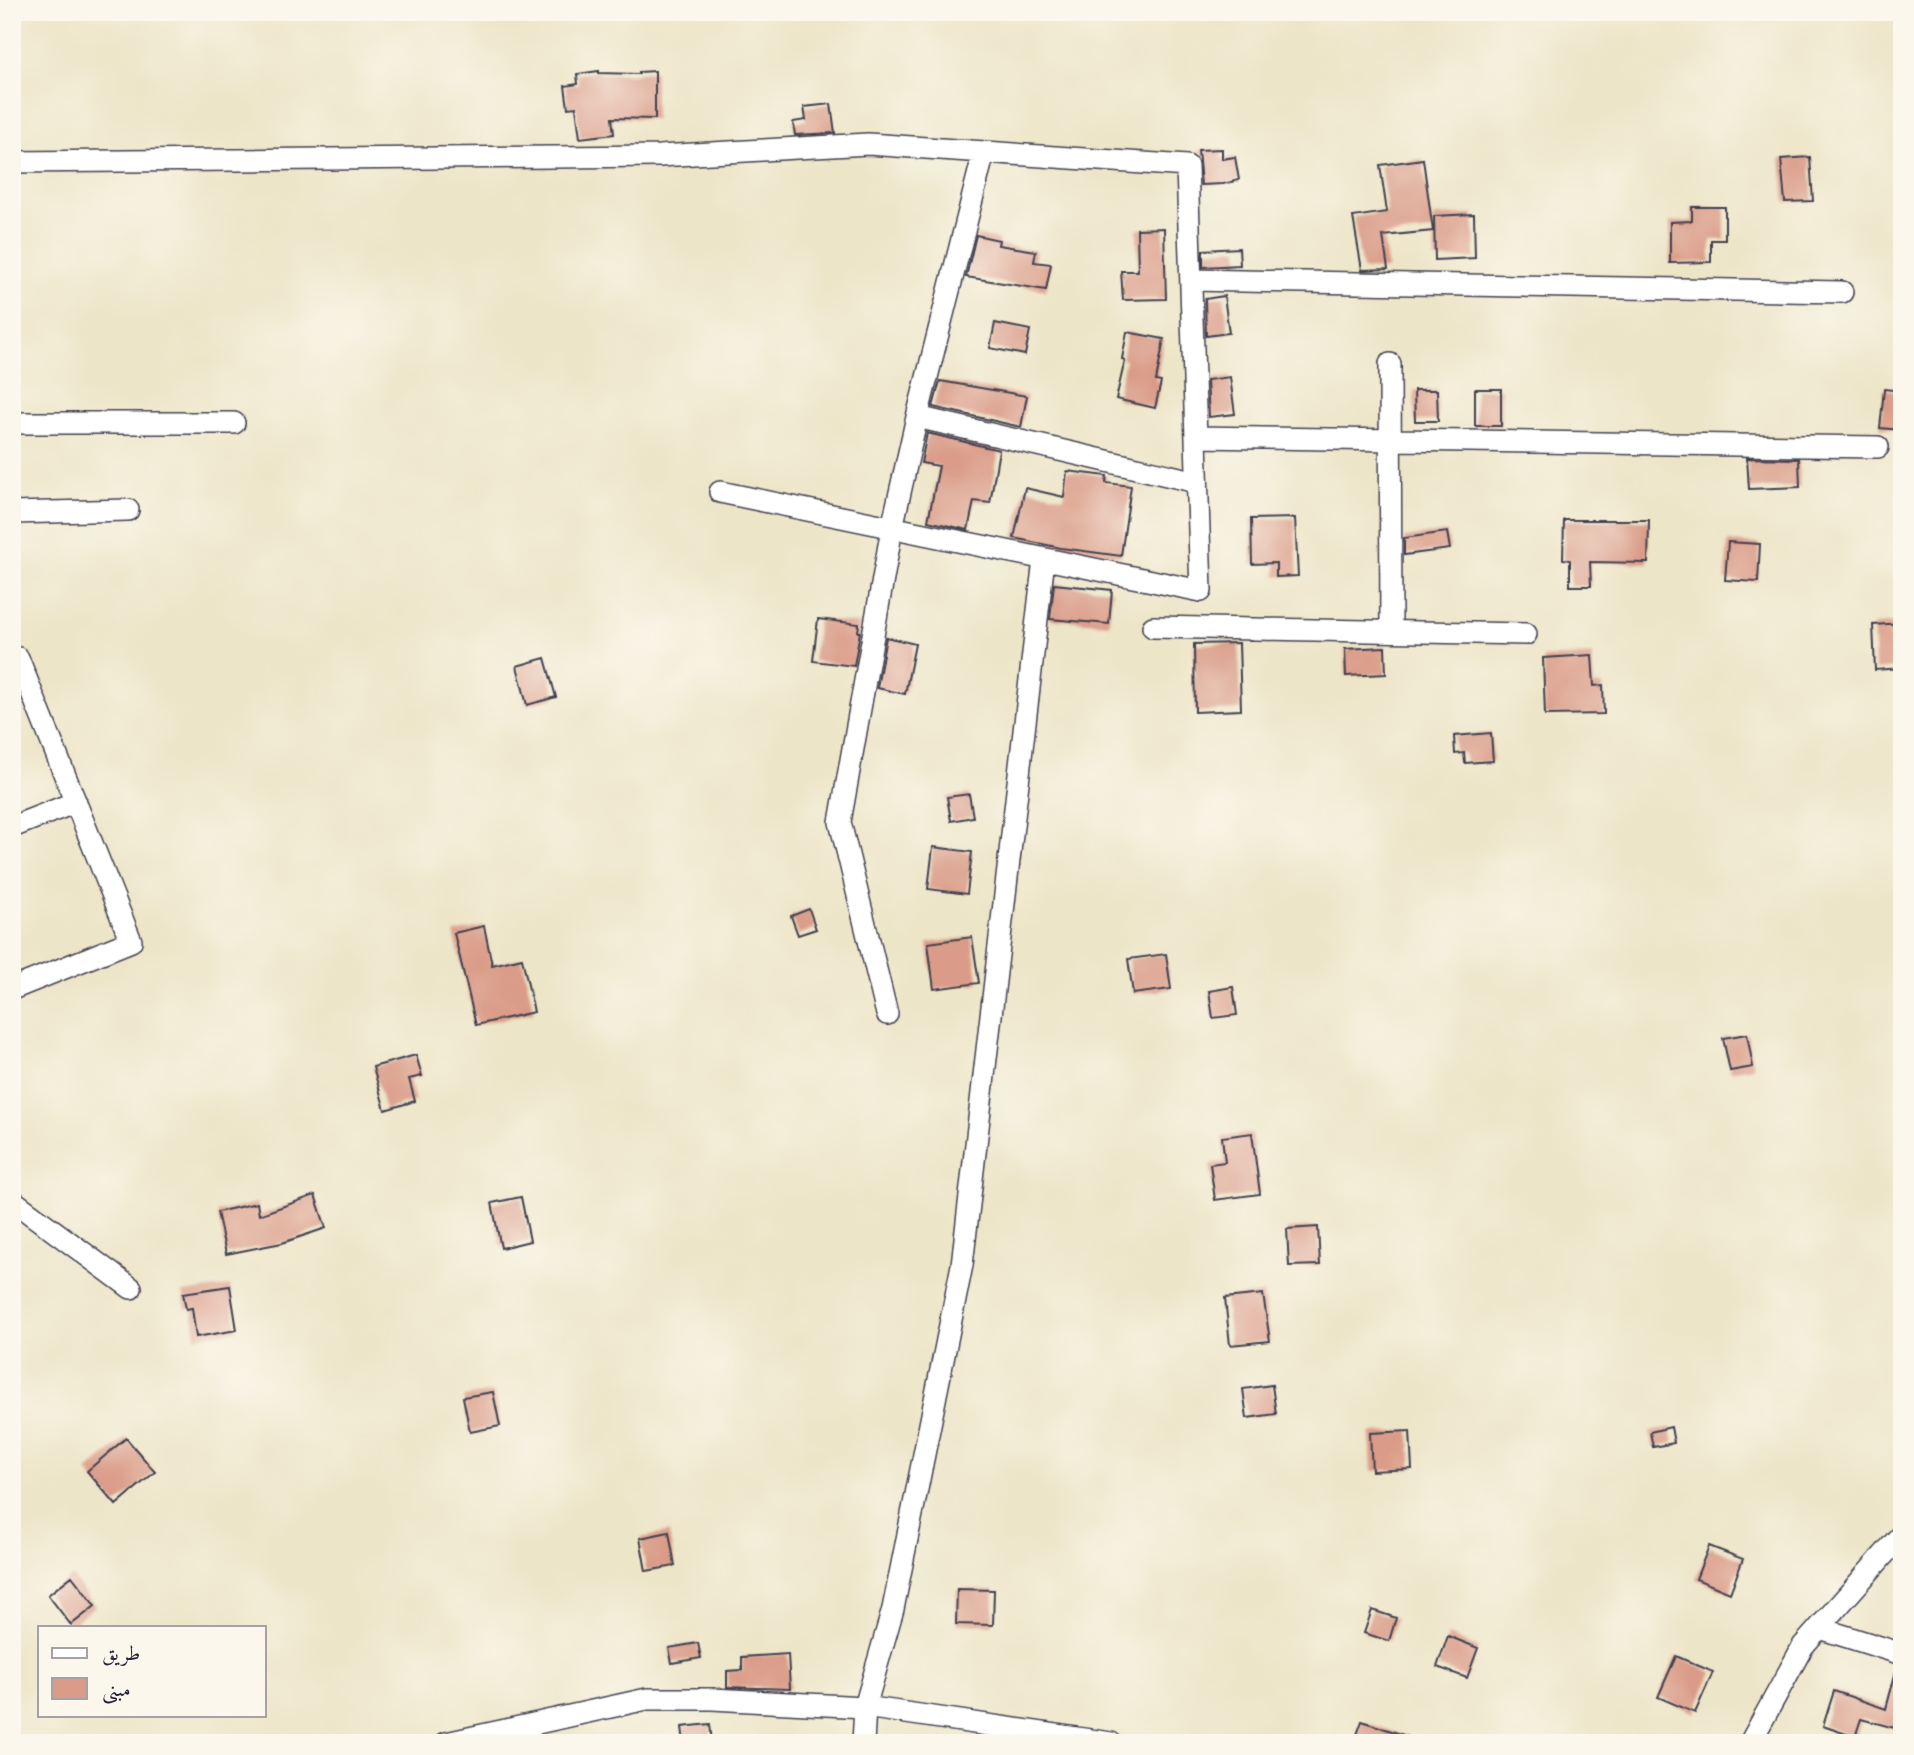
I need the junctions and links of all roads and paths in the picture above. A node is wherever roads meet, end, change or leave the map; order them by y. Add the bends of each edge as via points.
1 (984, 152) junction
2 (12, 162) edge
3 (1191, 280) junction
4 (1842, 292) dead end
5 (1390, 363) dead end
6 (916, 417) junction
7 (12, 423) edge
8 (234, 423) dead end
9 (1196, 438) junction
10 (1390, 440) junction
11 (1878, 447) dead end
12 (1197, 482) junction
13 (720, 492) dead end
14 (128, 510) dead end
15 (12, 513) edge
16 (892, 528) junction
17 (1044, 559) junction
18 (1153, 627) dead end
19 (1391, 631) junction
20 (1526, 634) dead end
21 (19, 658) dead end
22 (76, 802) junction
23 (12, 827) edge
24 (12, 989) edge
25 (887, 1014) dead end
26 (12, 1200) edge
27 (131, 1288) dead end
28 (1902, 1534) edge
29 (1819, 1628) junction
30 (1902, 1654) edge
31 (865, 1707) junction
32 (446, 1743) edge
33 (863, 1743) edge
34 (1111, 1743) edge
35 (1750, 1743) edge

1 - 2 street via 869,144 659,156
1 - 3 street via 1187,166
1 - 6 street
3 - 4 street
3 - 9 street
5 - 10 street
6 - 12 street
6 - 16 street
7 - 8 street
9 - 10 street
9 - 12 street
10 - 11 street
10 - 19 street
12 - 17 street via 1201,591
13 - 16 street
14 - 15 street
16 - 17 street
16 - 25 street via 840,822
17 - 31 street via 962,1265 893,1609
18 - 19 street
19 - 20 street
21 - 22 street
22 - 23 street
22 - 24 street via 131,941
26 - 27 street
28 - 29 street
29 - 30 street
29 - 35 street via 1803,1646
31 - 32 street via 648,1699
31 - 33 street
31 - 34 street

